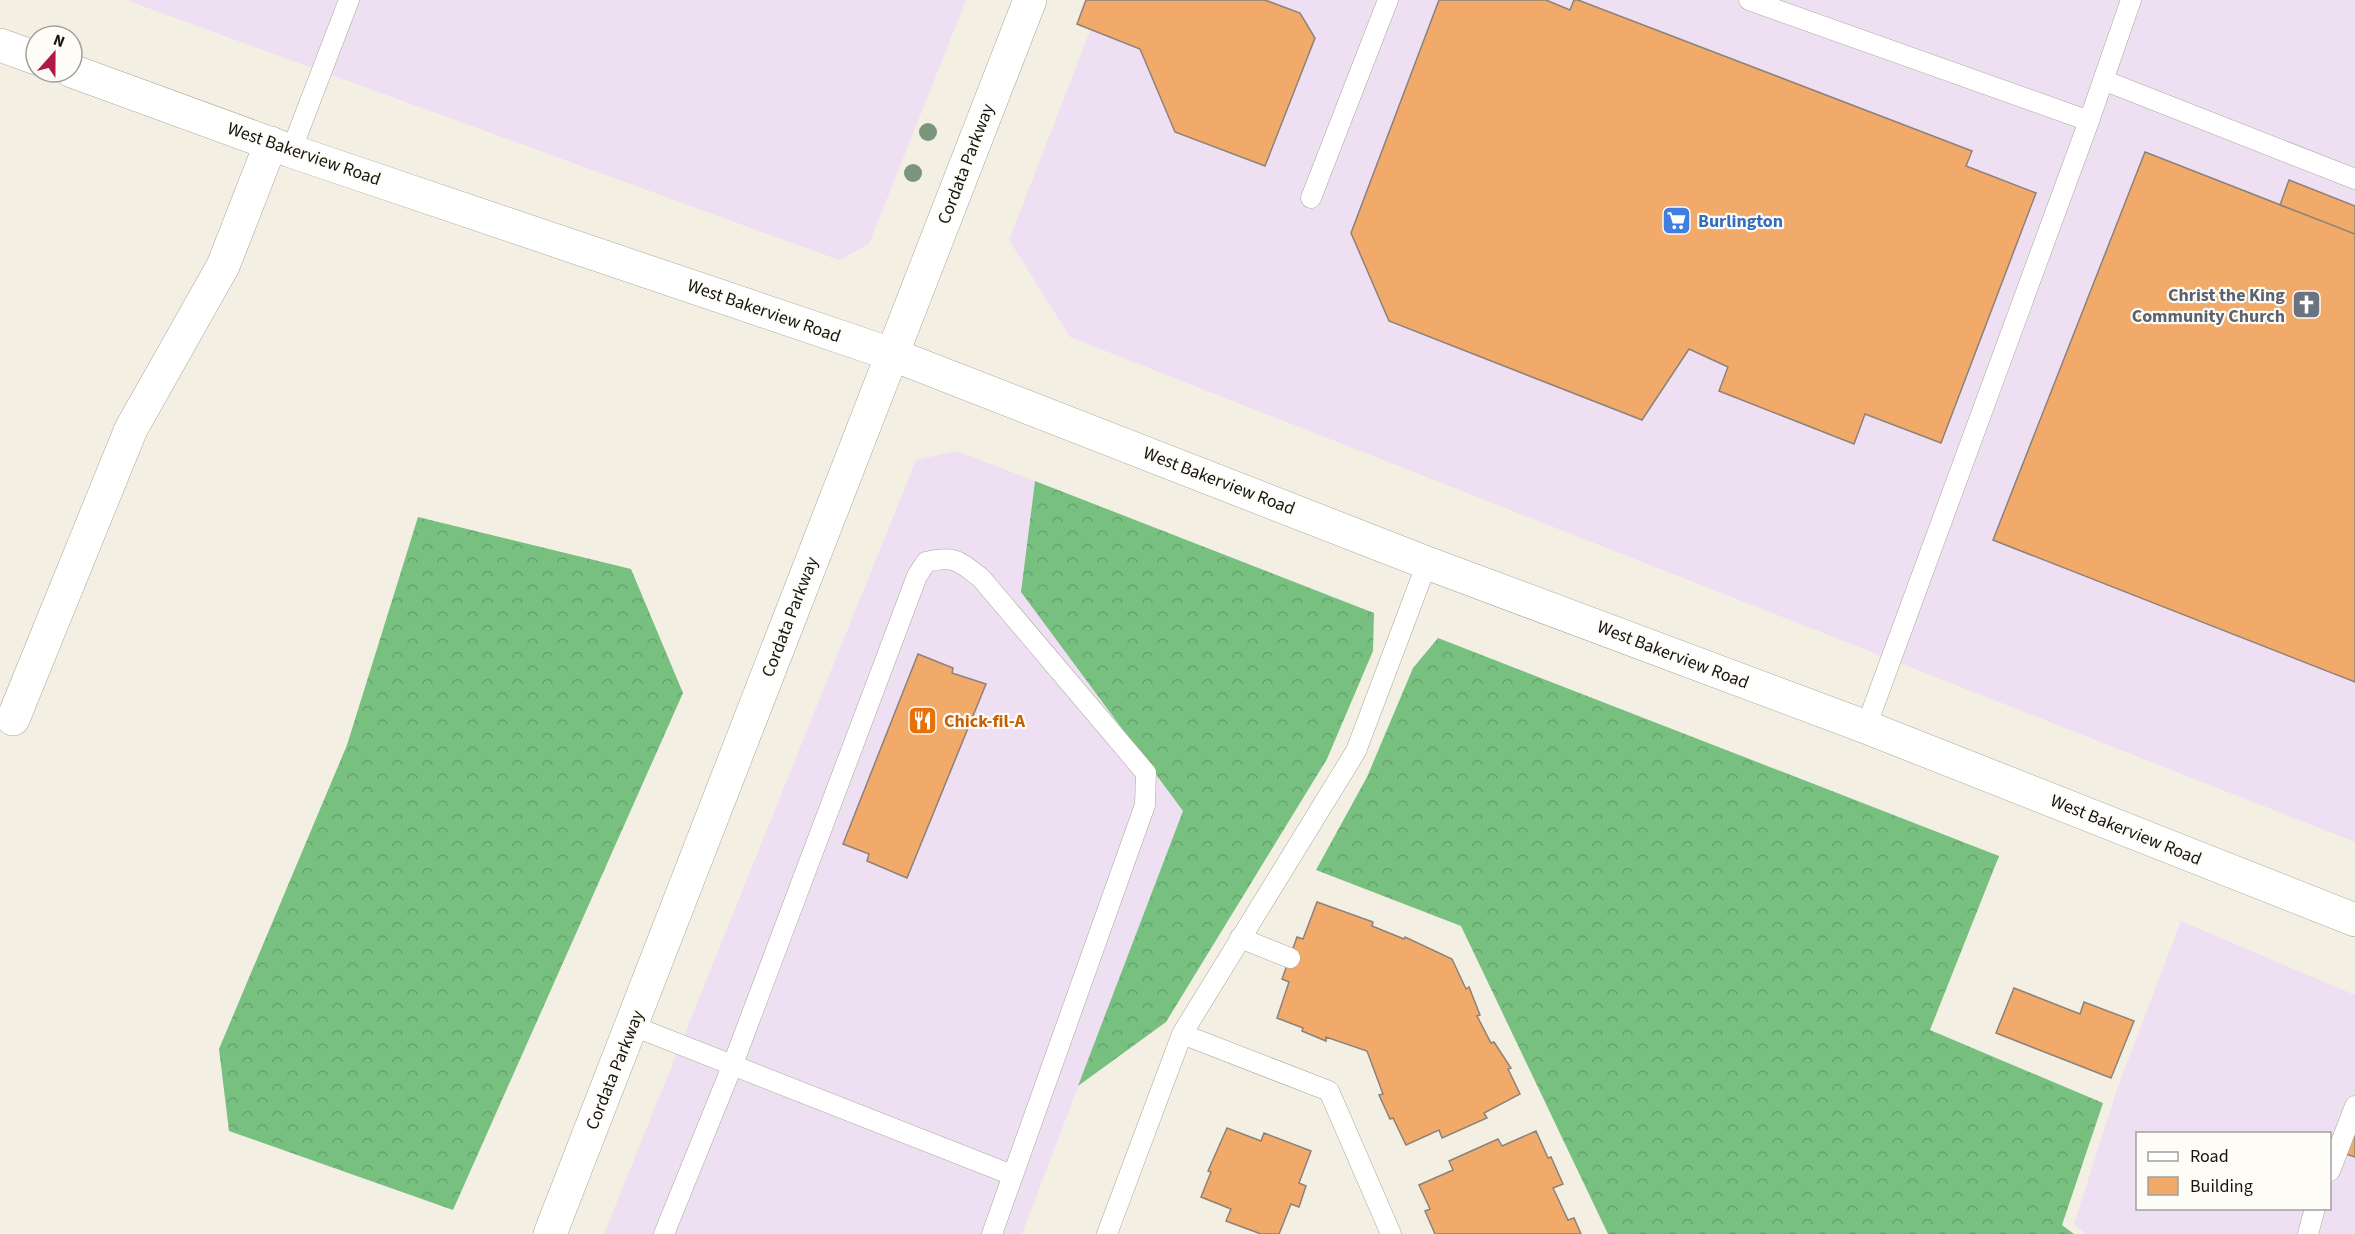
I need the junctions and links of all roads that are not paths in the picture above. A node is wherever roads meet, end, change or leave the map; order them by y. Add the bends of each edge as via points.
1 (349, 0) edge
2 (1030, 0) edge
3 (1388, 0) edge
4 (1749, 0) edge
5 (2132, 0) edge
6 (0, 45) edge
7 (24, 54) edge
8 (84, 75) edge
9 (2103, 80) junction
10 (2089, 121) junction
11 (281, 147) junction
12 (2355, 179) edge
13 (1311, 198) dead end
14 (891, 354) junction
15 (1427, 563) junction
16 (13, 719) dead end
17 (1866, 728) junction
18 (2355, 920) edge
19 (1240, 938) junction
20 (1290, 958) dead end
21 (633, 1026) junction
22 (1182, 1034) junction
23 (733, 1064) junction
24 (2355, 1106) edge
25 (2331, 1168) edge
26 (1012, 1174) junction
27 (2315, 1210) edge
28 (550, 1234) edge
29 (664, 1234) edge
30 (992, 1234) edge
31 (1107, 1234) edge
32 (1391, 1234) edge
33 (2308, 1234) edge

1 - 11 lane
2 - 14 main road, Cordata Parkway
3 - 13 lane
4 - 10 lane
5 - 9 lane
6 - 7 main road
8 - 11 main road, West Bakerview Road
9 - 10 lane
9 - 12 lane
10 - 17 lane
11 - 14 main road, West Bakerview Road
11 - 16 main road via 223,266 132,429
14 - 15 main road, West Bakerview Road
14 - 21 main road, Cordata Parkway
15 - 17 main road, West Bakerview Road
15 - 19 lane via 1356,751
17 - 18 main road, West Bakerview Road
19 - 20 lane
19 - 22 lane
21 - 23 lane
21 - 28 main road, Cordata Parkway
22 - 31 lane
22 - 32 lane via 1329,1091
23 - 26 lane
23 - 26 lane via 917,576 926,562 958,559 981,578 1146,773 1145,805
23 - 29 lane
24 - 25 lane
26 - 30 lane
27 - 33 lane

